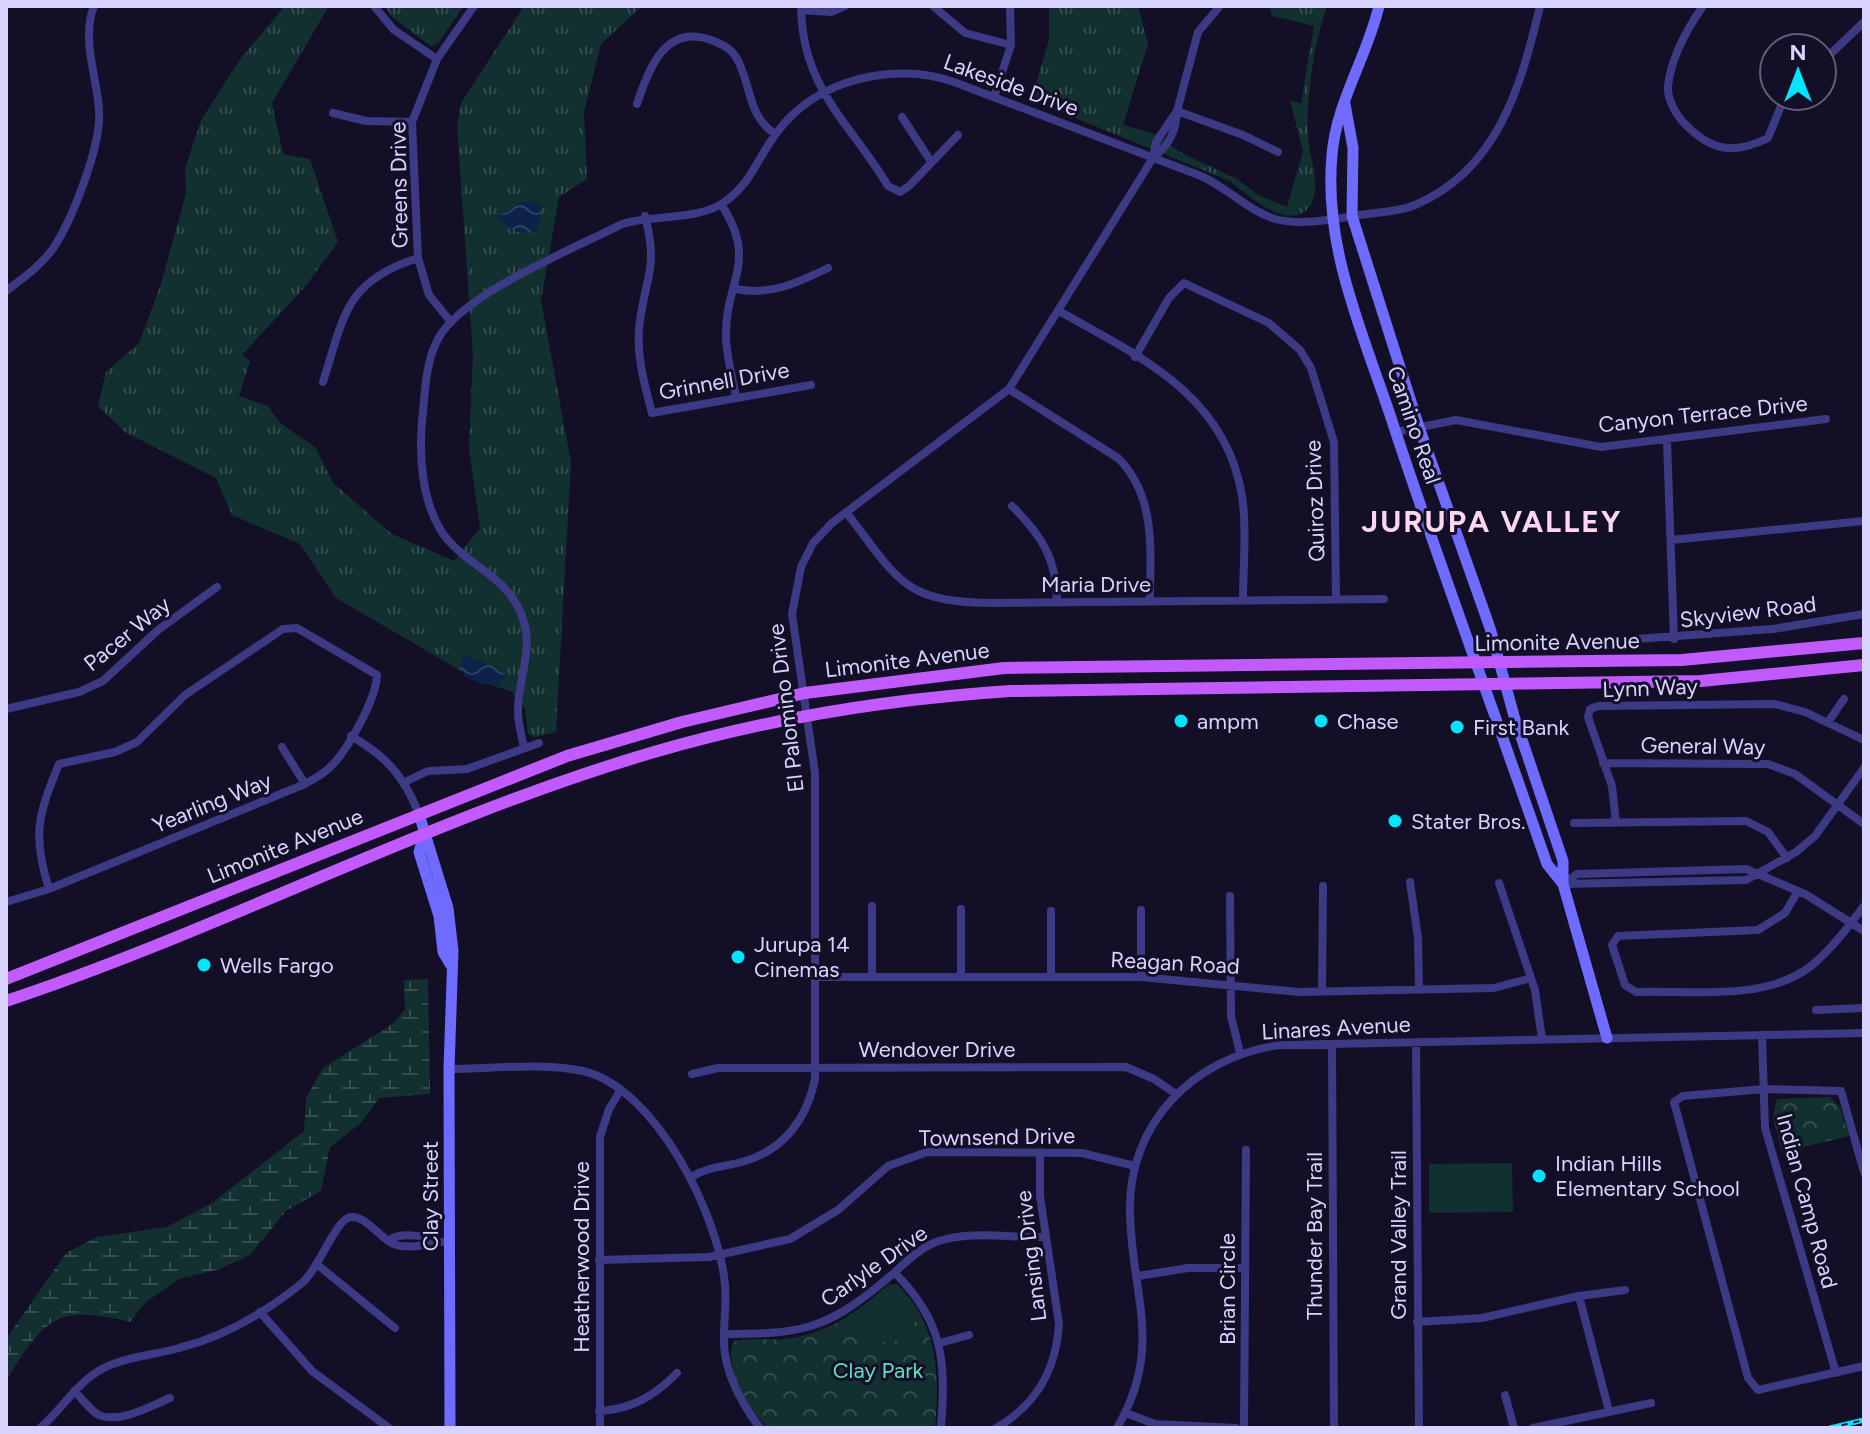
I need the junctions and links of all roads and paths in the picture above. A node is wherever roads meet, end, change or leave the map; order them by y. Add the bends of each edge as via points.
1 (94, 6) edge
2 (374, 6) edge
3 (474, 6) edge
4 (845, 6) edge
5 (933, 6) edge
6 (1010, 6) edge
7 (1220, 6) edge
8 (1379, 6) edge
9 (1540, 6) edge
10 (1703, 6) edge
11 (801, 8) edge
12 (1864, 22) edge
13 (1011, 45) junction
14 (1838, 47) edge
15 (437, 59) junction
16 (824, 95) junction
17 (994, 97) junction
18 (637, 104) dead end
19 (1345, 104) junction
20 (1177, 111) junction
21 (1779, 112) edge
22 (333, 113) dead end
23 (902, 117) dead end
24 (412, 122) junction
25 (775, 134) junction
26 (958, 135) dead end
27 (1278, 152) dead end
28 (1153, 158) junction
29 (930, 160) junction
30 (721, 204) junction
31 (645, 216) junction
32 (1352, 216) junction
33 (1331, 218) junction
34 (418, 258) junction
35 (828, 268) dead end
36 (736, 289) junction
37 (6, 291) edge
38 (1059, 311) junction
39 (451, 322) junction
40 (1135, 357) junction
41 (323, 382) dead end
42 (811, 385) dead end
43 (1009, 389) junction
44 (736, 398) junction
45 (1826, 419) dead end
46 (1419, 427) junction
47 (1396, 432) junction
48 (1667, 441) junction
49 (1012, 506) dead end
50 (846, 512) junction
51 (1864, 521) edge
52 (1671, 540) junction
53 (217, 587) dead end
54 (1384, 599) dead end
55 (1336, 600) junction
56 (1243, 601) junction
57 (1150, 602) junction
58 (1057, 603) junction
59 (1864, 614) edge
60 (1636, 639) dead end
61 (1674, 639) junction
62 (1864, 643) edge
63 (1479, 664) junction
64 (1500, 664) junction
65 (1864, 665) edge
66 (1485, 684) junction
67 (1506, 684) junction
68 (805, 693) junction
69 (1844, 699) dead end
70 (6, 709) edge
71 (808, 715) junction
72 (1828, 722) junction
73 (351, 736) junction
74 (1864, 740) edge
75 (539, 743) dead end
76 (282, 747) dead end
77 (524, 748) junction
78 (1603, 763) junction
79 (1864, 768) edge
80 (405, 782) junction
81 (305, 784) junction
82 (1839, 804) junction
83 (419, 814) junction
84 (1574, 823) dead end
85 (1616, 823) junction
86 (1864, 824) edge
87 (424, 836) junction
88 (314, 856) junction
89 (1787, 858) junction
90 (1758, 874) junction
91 (1410, 882) dead end
92 (1499, 883) dead end
93 (1563, 884) junction
94 (1323, 886) dead end
95 (49, 889) junction
96 (1798, 891) junction
97 (1230, 896) dead end
98 (6, 902) edge
99 (872, 906) dead end
100 (1864, 906) edge
101 (961, 909) dead end
102 (1141, 910) dead end
103 (1051, 911) dead end
104 (219, 918) junction
105 (1852, 921) junction
106 (1864, 931) edge
107 (815, 977) junction
108 (872, 977) junction
109 (961, 977) junction
110 (1051, 977) junction
111 (1141, 977) junction
112 (1531, 978) junction
113 (6, 979) edge
114 (1231, 983) junction
115 (1419, 989) junction
116 (1322, 991) junction
117 (6, 1001) edge
118 (1864, 1008) edge
119 (1816, 1010) dead end
120 (1864, 1033) edge
121 (1762, 1035) junction
122 (1607, 1038) junction
123 (1542, 1039) junction
124 (1416, 1042) junction
125 (1332, 1044) junction
126 (1240, 1053) junction
127 (815, 1068) junction
128 (449, 1069) junction
129 (692, 1074) dead end
130 (1764, 1089) junction
131 (620, 1091) junction
132 (1176, 1094) junction
133 (1246, 1150) dead end
134 (1040, 1152) junction
135 (1135, 1166) junction
136 (1864, 1172) edge
137 (691, 1177) junction
138 (1045, 1237) junction
139 (450, 1241) junction
140 (719, 1255) junction
141 (599, 1260) junction
142 (319, 1266) junction
143 (1244, 1268) junction
144 (895, 1273) junction
145 (1138, 1276) junction
146 (1625, 1290) dead end
147 (1579, 1296) junction
148 (260, 1312) junction
149 (1417, 1322) junction
150 (395, 1328) dead end
151 (724, 1334) junction
152 (969, 1335) dead end
153 (940, 1343) junction
154 (1864, 1366) edge
155 (677, 1373) dead end
156 (1836, 1373) junction
157 (74, 1391) junction
158 (1505, 1395) dead end
159 (170, 1398) dead end
160 (1651, 1403) dead end
161 (599, 1411) junction
162 (1609, 1411) junction
163 (1126, 1413) junction
164 (40, 1428) edge
165 (389, 1428) edge
166 (450, 1428) edge
167 (600, 1428) edge
168 (760, 1428) edge
169 (941, 1428) edge
170 (996, 1428) edge
171 (1117, 1428) edge
172 (1236, 1428) edge
173 (1244, 1428) edge
174 (1334, 1428) edge
175 (1419, 1428) edge
176 (1514, 1428) edge
177 (1533, 1428) edge

1 - 37 street via 88,34 100,112 98,143 53,247 37,268
2 - 15 street via 394,30
3 - 15 street, Greens Drive
4 - 11 street via 831,12
5 - 13 street via 965,33
6 - 13 street
7 - 20 street, El Palomino Drive via 1198,32
8 - 19 main road, Camino Real
9 - 32 street, Lakeside Drive via 1524,74 1499,132 1464,176 1414,206
10 - 21 street via 1678,47 1668,88 1676,116 1704,144 1731,148 1751,147 1768,138
11 - 16 street via 803,47
12 - 14 street
13 - 17 street
15 - 24 street, Greens Drive
16 - 17 street, Lakeside Drive via 863,77 899,71 937,76
16 - 25 street, Lakeside Drive via 789,116
16 - 29 street via 888,186 900,192
17 - 28 street, Lakeside Drive
18 - 25 street via 658,53 683,37 700,36 725,45 736,58 753,110
19 - 32 main road, Camino Real via 1353,148
19 - 33 main road, Camino Real via 1337,117 1331,156
20 - 27 street
20 - 28 street, El Palomino Drive via 1166,147
22 - 24 street via 366,121
23 - 29 street
24 - 34 street, Greens Drive
25 - 30 street, Lakeside Drive via 741,189
26 - 29 street
28 - 33 street, Lakeside Drive via 1215,183 1257,213 1279,220
28 - 38 street, El Palomino Drive
30 - 31 street via 704,211
30 - 36 street via 739,243
31 - 39 street via 487,294
31 - 44 street, Grinnell Drive via 654,251 640,322 641,373 652,413
32 - 33 street, Lakeside Drive
32 - 46 main road, Camino Real
33 - 47 main road, Camino Real via 1346,286
34 - 39 street, Greens Drive via 429,295
34 - 41 street via 385,268 361,288 345,313
35 - 36 street via 783,288
36 - 44 street via 726,337
38 - 40 street
38 - 43 street, El Palomino Drive
39 - 77 street via 431,354 420,441 424,477 438,527 518,606 527,661 518,711
40 - 55 street, Quiroz Drive via 1169,298 1184,283 1269,323 1300,350 1311,368 1334,442
40 - 56 street via 1197,401 1230,451 1243,499
42 - 44 street, Grinnell Drive
43 - 50 street, El Palomino Drive
43 - 57 street via 1128,467 1147,508
45 - 48 street, Canyon Terrace Drive
46 - 47 street, Canyon Terrace Drive
46 - 48 street, Canyon Terrace Drive via 1456,420 1601,447
46 - 64 main road, Camino Real
47 - 63 main road, Camino Real
48 - 52 street
49 - 58 street via 1048,548 1056,572
50 - 58 street, Maria Drive via 893,572 923,595 951,603
50 - 68 street, El Palomino Drive via 813,543 797,580 792,624
51 - 52 street
52 - 61 street
53 - 70 street, Pacer Way via 158,630 103,681
54 - 55 street, Maria Drive
55 - 56 street, Maria Drive
56 - 57 street, Maria Drive
57 - 58 street, Maria Drive
59 - 61 street, Skyview Road
60 - 61 street, Skyview Road
62 - 64 main road, Limonite Avenue via 1682,660
63 - 64 main road, Limonite Avenue
63 - 66 main road, Camino Real
63 - 68 main road, Limonite Avenue via 1027,667
64 - 67 main road, Camino Real
65 - 67 main road, Limonite Avenue via 1701,681
66 - 67 main road, Limonite Avenue
66 - 71 main road, Limonite Avenue via 1043,690 908,699
66 - 93 main road, Camino Real via 1547,864
67 - 93 main road, Camino Real via 1563,861
68 - 71 street, El Palomino Drive
68 - 83 main road, Limonite Avenue via 608,742
69 - 72 street
71 - 87 main road, Limonite Avenue via 617,764
71 - 107 street, El Palomino Drive via 815,773
72 - 74 street, Lynn Way
72 - 78 street, Lynn Way via 1758,702 1598,706 1588,717
73 - 80 street, Clay Street via 391,763
73 - 81 street, Yearling Way via 328,769
73 - 95 street, Yearling Way via 376,693 377,675 297,628 283,629 185,695 137,742 59,764 37,826 38,853
75 - 77 street
76 - 81 street
77 - 80 street via 467,769 428,771
78 - 82 street, General Way via 1768,764 1795,774
78 - 85 street, Lynn Way via 1615,799
79 - 82 street
80 - 83 street, Clay Street
81 - 95 street, Yearling Way
82 - 86 street, General Way
82 - 89 street via 1815,836
83 - 87 main road, Clay Street
83 - 88 main road, Limonite Avenue
84 - 85 street
85 - 89 street via 1746,821 1768,832
87 - 104 main road, Limonite Avenue
87 - 128 main road, Clay Street via 448,908 453,951
88 - 104 main road via 305,866 225,899
88 - 113 main road, Limonite Avenue
89 - 90 street
90 - 93 street via 1746,880
90 - 96 street
91 - 115 street
92 - 112 street
93 - 122 main road, Camino Real
94 - 116 street
95 - 98 street, Yearling Way
96 - 105 street
96 - 105 street via 1785,913 1758,930 1618,936 1612,941 1613,952 1625,985 1636,992 1753,989 1785,981 1813,965
97 - 114 street
99 - 108 street
100 - 105 street
101 - 109 street
102 - 111 street
103 - 110 street
104 - 117 main road, Limonite Avenue
105 - 106 street
107 - 108 street, Reagan Road
107 - 127 street, El Palomino Drive
108 - 109 street, Reagan Road
109 - 110 street, Reagan Road
110 - 111 street, Reagan Road
111 - 114 street, Reagan Road
112 - 115 street, Reagan Road via 1494,988
112 - 123 street
114 - 116 street, Reagan Road
114 - 126 street via 1231,1016
115 - 116 street, Reagan Road
118 - 119 street
120 - 121 street, Linares Avenue
121 - 122 street, Linares Avenue
121 - 130 street, Indian Camp Road
122 - 123 street, Linares Avenue
123 - 124 street, Linares Avenue
124 - 125 street, Linares Avenue
124 - 149 street, Grand Valley Trail
125 - 126 street, Linares Avenue via 1280,1045
125 - 174 street, Thunder Bay Trail
126 - 132 street, Linares Avenue via 1210,1067
127 - 129 street, Wendover Drive via 718,1068
127 - 132 street, Wendover Drive via 1126,1067
127 - 137 street, El Palomino Drive via 807,1106 781,1142 759,1156
128 - 131 street via 571,1069 598,1076
128 - 139 main road, Clay Street
130 - 136 street via 1841,1091
130 - 156 street, Indian Camp Road via 1765,1128
130 - 156 street via 1683,1096 1674,1102 1748,1378 1758,1390
131 - 137 street via 669,1143
131 - 141 street, Heatherwood Drive via 600,1137
132 - 135 street, Linares Avenue via 1151,1126
133 - 143 street, Brian Circle
134 - 135 street, Townsend Drive via 1082,1153
134 - 138 street, Lansing Drive
134 - 140 street, Townsend Drive via 911,1155 875,1175 805,1232
135 - 145 street, Linares Avenue via 1130,1217
137 - 140 street
138 - 144 street, Carlyle Drive via 947,1239 932,1244
138 - 170 street, Lansing Drive via 1059,1324 1054,1357 1023,1411
139 - 142 street via 394,1245 358,1217 348,1216 339,1223
139 - 166 main road, Clay Street
140 - 141 street, Townsend Drive
140 - 151 street via 725,1285
141 - 161 street, Heatherwood Drive
142 - 148 street
142 - 150 street
143 - 145 street via 1188,1268
143 - 173 street, Brian Circle
144 - 151 street, Carlyle Drive via 850,1310 806,1330
144 - 153 street via 922,1303
145 - 163 street, Linares Avenue via 1144,1340
146 - 147 street
147 - 149 street via 1482,1318
147 - 162 street
148 - 157 street via 219,1335 102,1368
148 - 165 street via 312,1371
149 - 175 street, Grand Valley Trail
151 - 168 street via 729,1372
152 - 153 street
153 - 169 street via 945,1379
154 - 156 street
155 - 161 street via 647,1400
157 - 159 street via 97,1414 109,1417
157 - 164 street
158 - 176 street
160 - 162 street
161 - 167 street, Heatherwood Drive
162 - 177 street
163 - 171 street, Linares Avenue
163 - 172 street via 1155,1424

